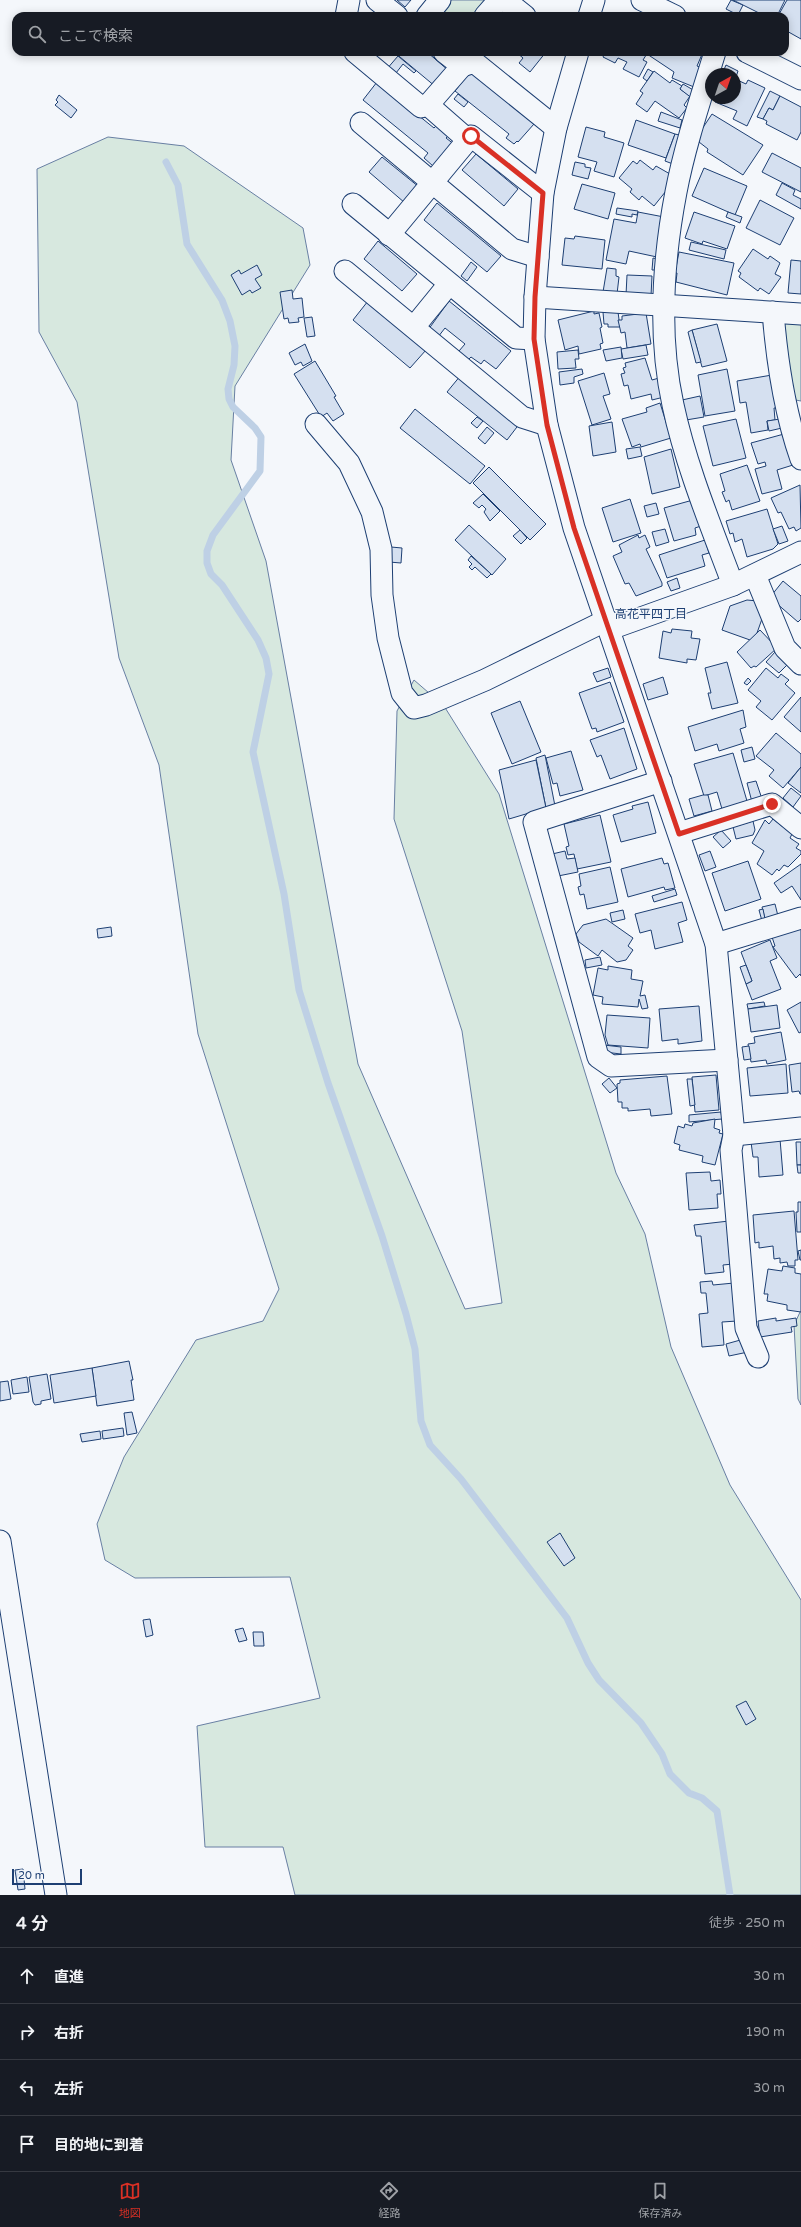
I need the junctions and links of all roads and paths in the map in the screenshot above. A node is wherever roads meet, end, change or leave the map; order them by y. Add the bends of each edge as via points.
1 (349, 0) edge
2 (377, 0) edge
3 (440, 0) edge
4 (499, 0) edge
5 (505, 0) edge
6 (594, 0) edge
7 (642, 0) edge
8 (347, 12) edge
9 (392, 12) edge
10 (430, 12) edge
11 (488, 12) edge
12 (520, 12) edge
13 (590, 12) edge
14 (667, 12) edge
15 (360, 56) edge
16 (574, 56) edge
17 (714, 56) edge
18 (755, 56) edge
19 (453, 57) edge
20 (801, 79) edge
21 (428, 105) junction
22 (360, 123) dead end
23 (556, 128) junction
24 (468, 140) junction
25 (432, 184) junction
26 (543, 193) junction
27 (353, 204) dead end
28 (389, 235) junction
29 (538, 256) junction
30 (345, 271) dead end
31 (449, 284) junction
32 (535, 297) junction
33 (664, 304) junction
34 (773, 312) junction
35 (801, 314) edge
36 (414, 327) junction
37 (534, 339) junction
38 (795, 413) edge
39 (316, 424) dead end
40 (547, 425) junction
41 (801, 459) edge
42 (801, 552) edge
43 (755, 575) junction
44 (733, 585) junction
45 (608, 624) junction
46 (801, 664) edge
47 (661, 782) junction
48 (801, 828) edge
49 (679, 834) junction
50 (801, 918) edge
51 (716, 944) junction
52 (727, 1060) junction
53 (801, 1128) edge
54 (734, 1135) junction
55 (758, 1357) dead end
56 (0, 1541) edge
57 (56, 1895) edge

1 - 8 street
2 - 9 street
3 - 10 street
4 - 11 street
5 - 12 street
6 - 13 street
7 - 14 street
15 - 21 street via 421,107
16 - 23 street
17 - 33 street via 676,191
18 - 20 street
19 - 21 street
19 - 23 street via 474,62
21 - 24 street
22 - 25 street
23 - 26 street
24 - 25 street
24 - 26 street via 471,136
25 - 28 street
25 - 29 street via 512,249
26 - 29 street
27 - 28 street
28 - 31 street
29 - 32 street
30 - 36 street
31 - 36 street
31 - 37 street via 516,338
32 - 33 street
32 - 37 street
33 - 34 street
33 - 44 street via 666,362 673,404 696,485
34 - 35 street
34 - 38 street via 776,358 784,401
36 - 40 street via 522,417
37 - 40 street
38 - 41 street
39 - 45 street via 349,463 372,512 381,549 382,595 388,638 402,693 414,708 485,680
40 - 45 street via 574,528
42 - 43 street
43 - 44 street
43 - 46 street via 785,648
44 - 45 street
45 - 47 street
47 - 49 street
47 - 52 street via 534,822 598,1057 611,1066
48 - 49 street via 772,804
49 - 51 street
50 - 51 street
51 - 52 street
52 - 54 street
53 - 54 street
54 - 55 street via 731,1150 746,1328
56 - 57 street

